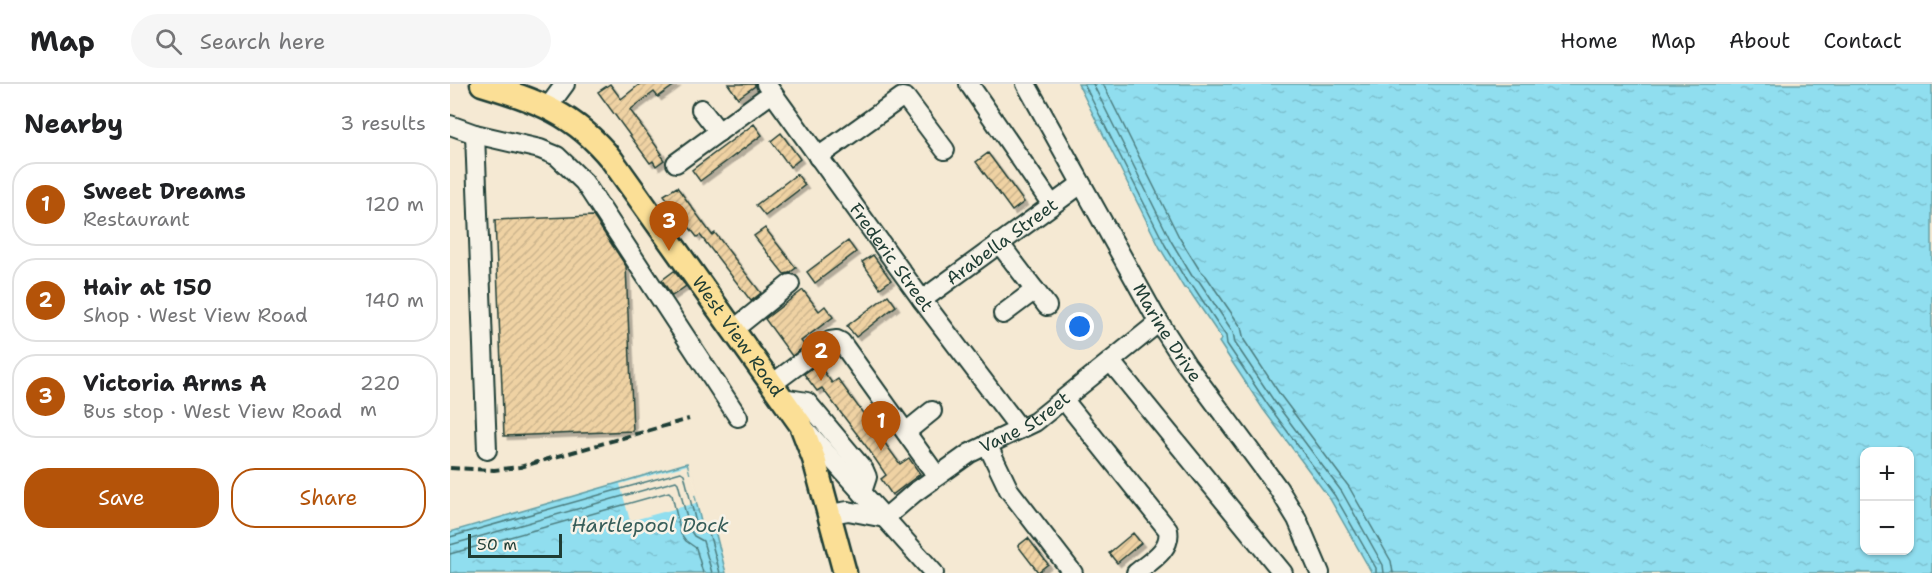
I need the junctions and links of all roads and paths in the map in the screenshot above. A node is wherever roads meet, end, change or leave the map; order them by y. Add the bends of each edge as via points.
1 (482, 84) edge
2 (565, 84) edge
3 (969, 84) edge
4 (1026, 84) edge
5 (769, 88) edge
6 (548, 107) junction
7 (701, 109) dead end
8 (450, 125) edge
9 (719, 132) junction
10 (475, 134) junction
11 (945, 150) dead end
12 (819, 156) junction
13 (676, 163) dead end
14 (1081, 184) junction
15 (1052, 205) junction
16 (999, 243) junction
17 (790, 284) dead end
18 (1035, 290) junction
19 (922, 300) junction
20 (1047, 306) dead end
21 (1003, 314) dead end
22 (1159, 322) junction
23 (734, 330) junction
24 (1111, 362) junction
25 (777, 391) junction
26 (1064, 400) junction
27 (932, 411) dead end
28 (738, 417) dead end
29 (801, 425) junction
30 (1020, 429) junction
31 (906, 432) junction
32 (987, 444) junction
33 (488, 450) dead end
34 (937, 476) junction
35 (862, 492) junction
36 (830, 514) junction
37 (885, 518) junction
38 (845, 573) edge
39 (933, 573) edge
40 (1073, 573) edge
41 (1136, 573) edge
42 (1283, 573) edge
43 (1320, 573) edge

1 - 6 main road, West View Road
2 - 6 street
3 - 15 street
4 - 14 street, Marine Drive
5 - 9 street
5 - 12 street, Frederic Street
6 - 23 main road, West View Road via 595,139
7 - 9 street
8 - 10 street
9 - 13 street
10 - 28 street via 557,156 584,182
10 - 33 street
11 - 12 street via 902,97
12 - 19 street, Frederic Street
14 - 15 street, Arabella Street
14 - 22 street, Marine Drive
15 - 16 street, Arabella Street
16 - 18 street
16 - 19 street, Arabella Street
17 - 23 street
18 - 20 street
18 - 21 street
19 - 30 street, Frederic Street
22 - 24 street, Vane Street
22 - 43 street, Marine Drive via 1278,488 1297,519
23 - 25 main road, West View Road
24 - 26 street, Vane Street
24 - 42 street
25 - 29 main road, West View Road
25 - 31 street via 830,341 837,340
25 - 35 street via 807,402 864,470 867,477
26 - 30 street, Vane Street
26 - 41 street via 1168,530 1167,545
27 - 31 street
29 - 35 street
29 - 36 main road, West View Road
30 - 32 street, Vane Street
31 - 34 street
32 - 34 street, Vane Street
32 - 40 street via 1009,490
34 - 37 street, Vane Street
35 - 37 street
36 - 37 street via 848,511
36 - 38 main road, West View Road
37 - 39 street

